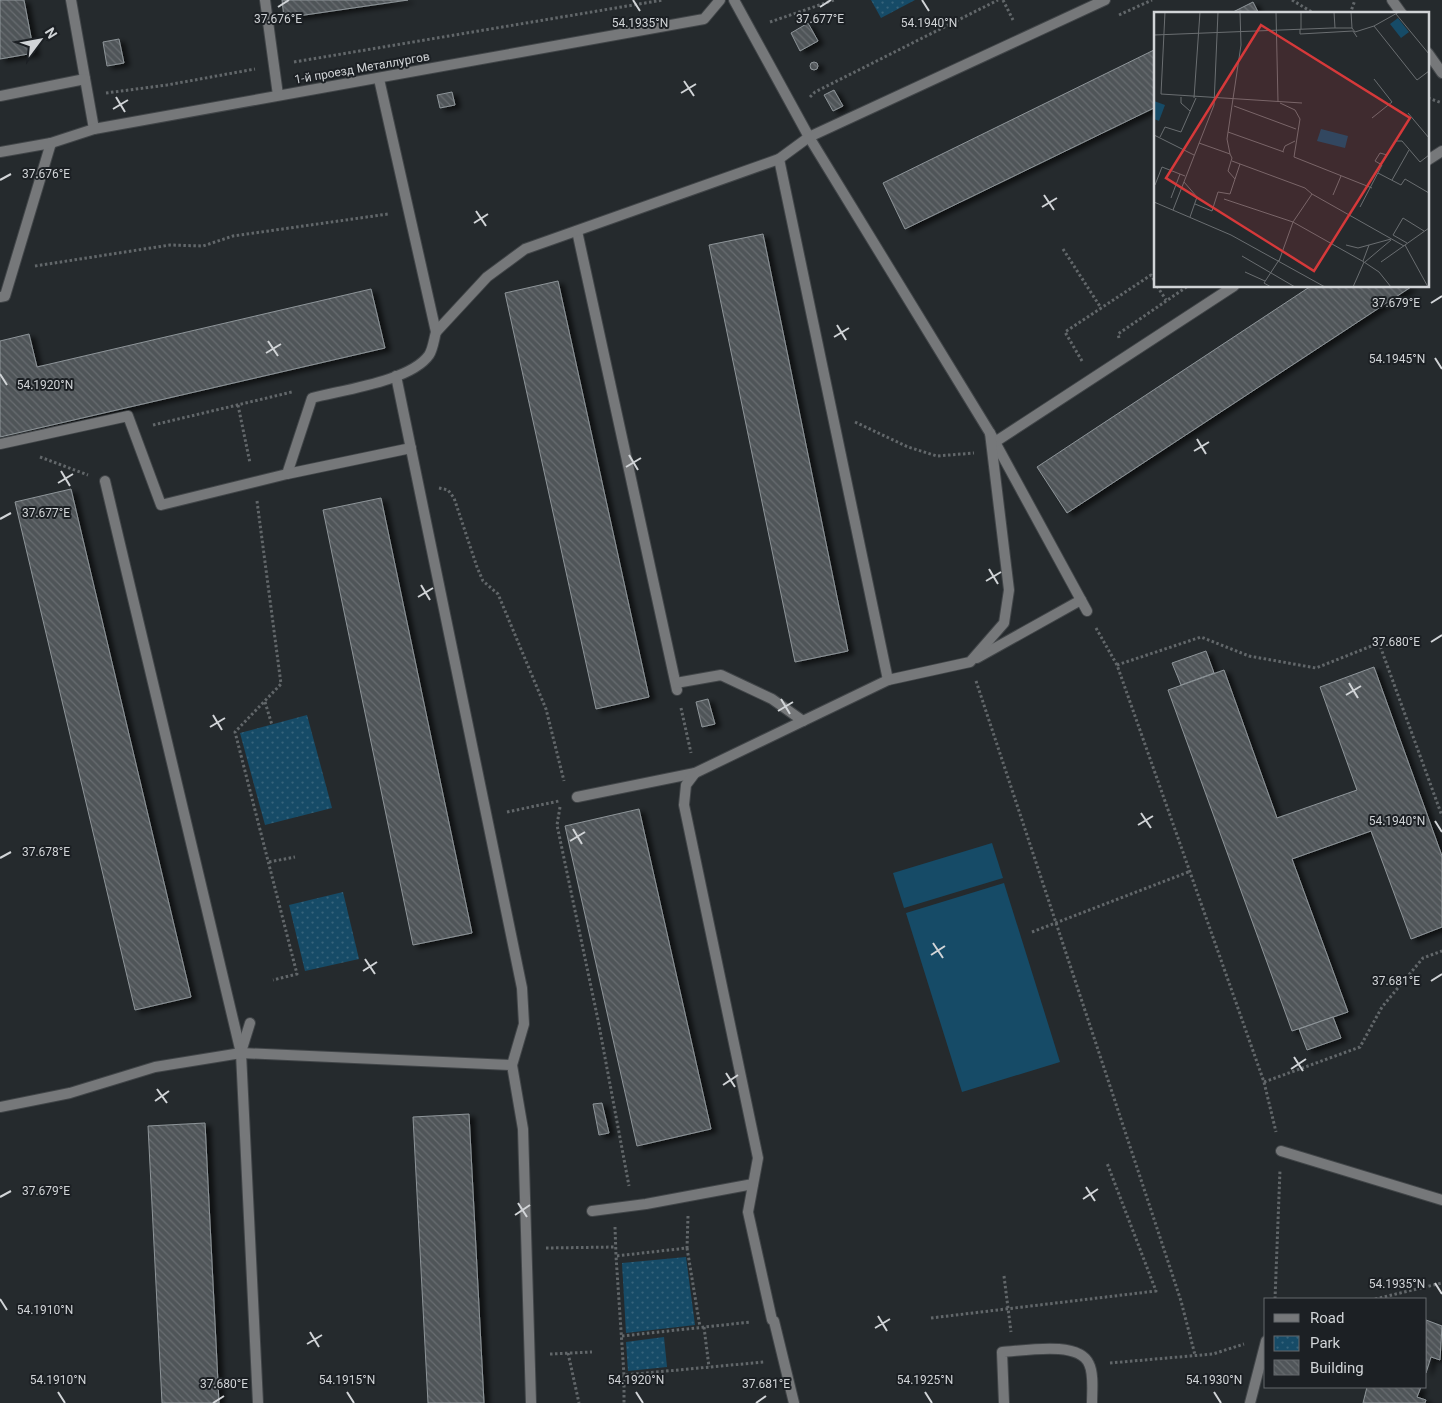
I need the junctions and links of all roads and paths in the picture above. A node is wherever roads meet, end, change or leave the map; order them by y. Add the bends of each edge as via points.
1 (71, 0) edge
2 (265, 0) edge
3 (663, 0) edge
4 (720, 0) edge
5 (734, 0) edge
6 (834, 0) edge
7 (998, 0) edge
8 (1106, 0) edge
9 (1292, 0) edge
10 (1355, 0) edge
11 (1392, 0) edge
12 (1312, 12) edge
13 (1351, 12) edge
14 (1401, 12) edge
15 (750, 29) junction
16 (1430, 56) edge
17 (274, 65) junction
18 (1442, 73) edge
19 (85, 78) junction
20 (379, 79) junction
21 (88, 95) junction
22 (278, 95) junction
23 (0, 96) edge
24 (1430, 99) edge
25 (806, 102) dead end
26 (1442, 103) edge
27 (94, 129) junction
28 (809, 137) junction
29 (51, 142) junction
30 (1442, 151) edge
31 (0, 152) edge
32 (1430, 159) edge
33 (779, 160) junction
34 (409, 211) junction
35 (577, 231) junction
36 (1063, 249) dead end
37 (13, 270) junction
38 (1154, 280) edge
39 (1159, 288) edge
40 (1231, 288) edge
41 (0, 297) edge
42 (1166, 300) dead end
43 (1101, 308) junction
44 (436, 332) junction
45 (396, 376) junction
46 (1092, 379) junction
47 (312, 398) junction
48 (238, 405) junction
49 (832, 411) junction
50 (133, 430) junction
51 (993, 442) junction
52 (2, 444) edge
53 (411, 448) junction
54 (414, 466) junction
55 (287, 474) junction
56 (105, 481) joint
57 (254, 482) junction
58 (1081, 600) junction
59 (1087, 611) joint
60 (970, 662) junction
61 (1117, 665) junction
62 (888, 680) junction
63 (677, 687) junction
64 (265, 701) junction
65 (803, 721) junction
66 (272, 724) dead end
67 (695, 773) junction
68 (563, 786) dead end
69 (562, 793) dead end
70 (577, 797) dead end
71 (561, 800) junction
72 (531, 807) dead end
73 (1442, 816) edge
74 (295, 857) dead end
75 (269, 862) junction
76 (1190, 871) junction
77 (1057, 923) junction
78 (1032, 932) dead end
79 (1442, 951) edge
80 (273, 980) dead end
81 (250, 1023) dead end
82 (241, 1053) junction
83 (512, 1065) junction
84 (1264, 1082) junction
85 (0, 1107) edge
86 (1281, 1151) junction
87 (1107, 1163) dead end
88 (753, 1184) junction
89 (689, 1196) junction
90 (1442, 1200) edge
91 (633, 1205) junction
92 (614, 1208) junction
93 (592, 1211) dead end
94 (616, 1247) junction
95 (526, 1248) junction
96 (687, 1248) junction
97 (616, 1256) junction
98 (1004, 1276) dead end
99 (1442, 1283) edge
100 (1275, 1298) edge
101 (1379, 1298) edge
102 (1008, 1309) junction
103 (932, 1318) dead end
104 (772, 1320) junction
105 (702, 1327) junction
106 (622, 1336) junction
107 (1248, 1342) dead end
108 (1264, 1349) edge
109 (1014, 1351) junction
110 (592, 1352) dead end
111 (1195, 1355) junction
112 (784, 1361) junction
113 (1089, 1364) junction
114 (709, 1367) junction
115 (624, 1375) junction
116 (258, 1403) edge
117 (531, 1403) edge
118 (579, 1403) edge
119 (624, 1403) edge
120 (794, 1403) edge
121 (1004, 1403) edge
122 (1092, 1403) edge
123 (1250, 1403) edge

1 - 19 street
2 - 17 street
3 - 17 path
4 - 20 street, 1-й проезд Металлургов via 704,19
5 - 15 street
6 - 15 path
7 - 25 path via 815,92
8 - 28 street
9 - 12 path
10 - 13 path
11 - 14 street
15 - 28 street
16 - 18 street
17 - 21 path via 167,85
17 - 22 street
19 - 21 street
19 - 23 street
20 - 22 street, 1-й проезд Металлургов
20 - 34 street
21 - 27 street
22 - 27 street, 1-й проезд Металлургов
24 - 26 path
27 - 29 street, 1-й проезд Металлургов
28 - 33 street
28 - 51 street
29 - 31 street, 1-й проезд Металлургов
29 - 37 street
30 - 32 street
33 - 35 street
33 - 49 street
34 - 37 path via 233,236 203,246 170,245
34 - 44 street
35 - 44 street via 525,248 487,277
35 - 63 street
36 - 43 path
37 - 41 street via 5,296
38 - 43 path via 1151,275
39 - 42 path
40 - 46 street
43 - 46 path via 1065,332
44 - 45 street via 429,355 414,368
45 - 47 street
45 - 53 street
46 - 51 street
47 - 48 path via 310,388
47 - 55 street
48 - 50 path
48 - 57 path
49 - 51 path via 908,447 937,456
49 - 62 street
50 - 52 street via 128,416
50 - 57 street via 161,505
51 - 58 street
51 - 60 street via 1009,590 1004,623
52 - 56 path
53 - 54 street
53 - 55 street
54 - 68 path via 454,498 483,581 498,594 546,709
54 - 83 street via 522,988 524,1024
55 - 57 street
56 - 82 street
57 - 64 path via 281,684
58 - 59 street
58 - 60 street
59 - 61 path
60 - 62 street
60 - 77 path
61 - 73 path via 1201,637 1249,656 1316,668 1379,644
61 - 76 path
62 - 65 street
63 - 65 street via 721,675 772,699
63 - 67 path
64 - 66 path
64 - 75 path via 236,732
65 - 67 street
67 - 70 street
67 - 88 street via 686,785 684,806 758,1158
69 - 71 path
71 - 72 path
71 - 91 path via 557,825
74 - 75 path
75 - 80 path via 297,974
76 - 77 path
76 - 84 path
77 - 78 path
77 - 111 path via 1181,1301
79 - 84 path via 1423,958 1382,1007 1360,1048
81 - 82 street
82 - 83 street
82 - 85 street via 155,1067 70,1093
82 - 116 street
83 - 95 street via 523,1129
84 - 86 path
86 - 90 street
86 - 100 path
87 - 102 path via 1156,1291
88 - 89 street
88 - 104 street via 748,1212
89 - 91 street
89 - 96 path
91 - 92 street
92 - 93 street
92 - 94 path
94 - 95 path
94 - 97 path
95 - 117 street
96 - 97 path
96 - 105 path
97 - 106 path
98 - 102 path
99 - 101 path
102 - 103 path
102 - 109 path
104 - 105 path
104 - 112 street
105 - 106 path
105 - 114 path
106 - 115 path
107 - 111 path via 1213,1354
108 - 123 street
109 - 113 street via 1067,1349 1080,1354
109 - 121 street via 1002,1352
110 - 118 path via 568,1353
111 - 113 path
112 - 114 path
112 - 120 street
113 - 122 street
114 - 115 path
115 - 119 path

